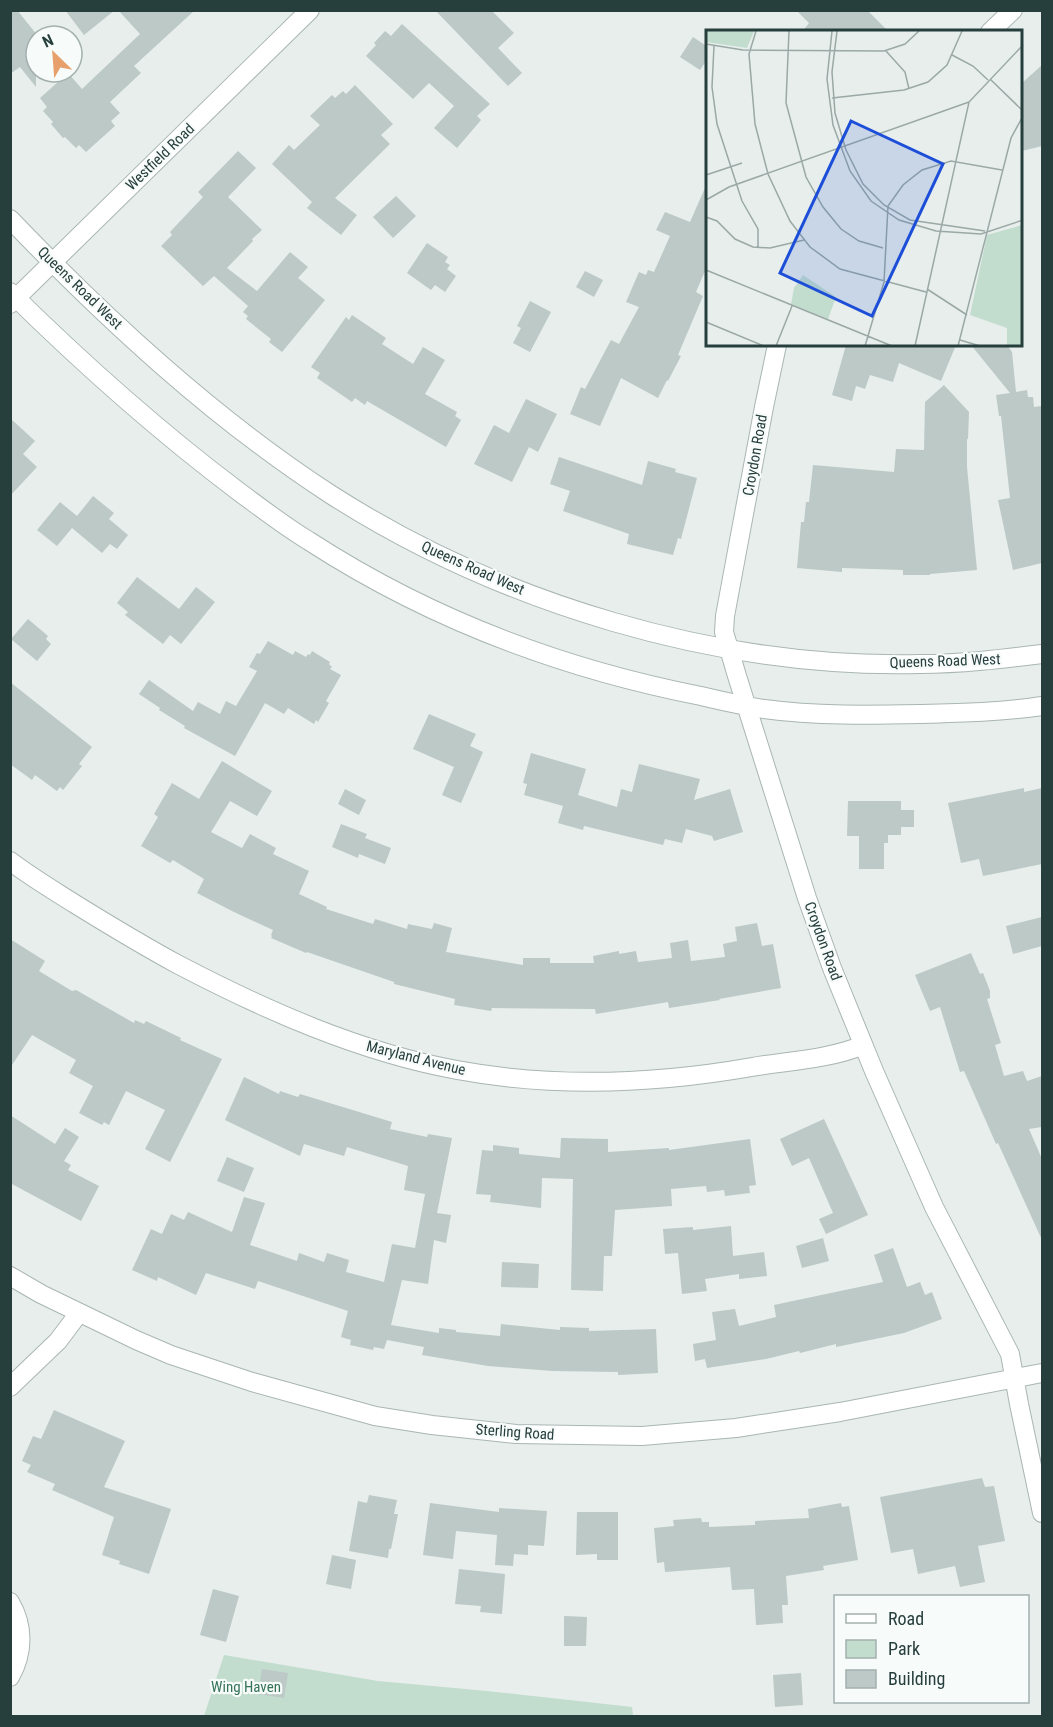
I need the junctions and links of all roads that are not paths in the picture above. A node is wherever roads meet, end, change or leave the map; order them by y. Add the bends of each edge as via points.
1 (310, 10) edge
2 (1013, 10) edge
3 (992, 30) edge
4 (10, 219) edge
5 (52, 262) junction
6 (12, 298) edge
7 (777, 346) edge
8 (729, 648) junction
9 (1042, 654) edge
10 (746, 706) junction
11 (1042, 706) edge
12 (10, 861) edge
13 (863, 1046) junction
14 (10, 1276) edge
15 (79, 1313) junction
16 (1042, 1373) edge
17 (1015, 1378) junction
18 (10, 1387) edge
19 (1042, 1513) edge
20 (10, 1602) edge
21 (10, 1677) edge

1 - 5 street, Westfield Road
2 - 3 street
4 - 5 street, Queens Road West
5 - 6 street, Westfield Road
5 - 8 street, Queens Road West via 218,412 309,480 377,522 505,584 572,609 678,639
6 - 10 street via 178,445 292,530 353,567 419,603 545,655 648,685
7 - 8 street, Croydon Road via 725,616
8 - 9 street, Queens Road West via 792,658 918,665
8 - 10 street, Croydon Road
10 - 11 street via 889,715
10 - 13 street, Croydon Road via 818,933
12 - 13 street, Maryland Avenue via 144,946 238,994 353,1041 456,1070 524,1079 648,1079 731,1071
13 - 17 street, Croydon Road via 934,1207 1010,1354
14 - 15 street, Sterling Road
15 - 17 street, Sterling Road via 171,1355 321,1402 403,1421 516,1434 642,1436 736,1428
15 - 18 street via 58,1341
16 - 17 street, Sterling Road
17 - 19 street, Croydon Road
20 - 21 street via 22,1638 19,1658

